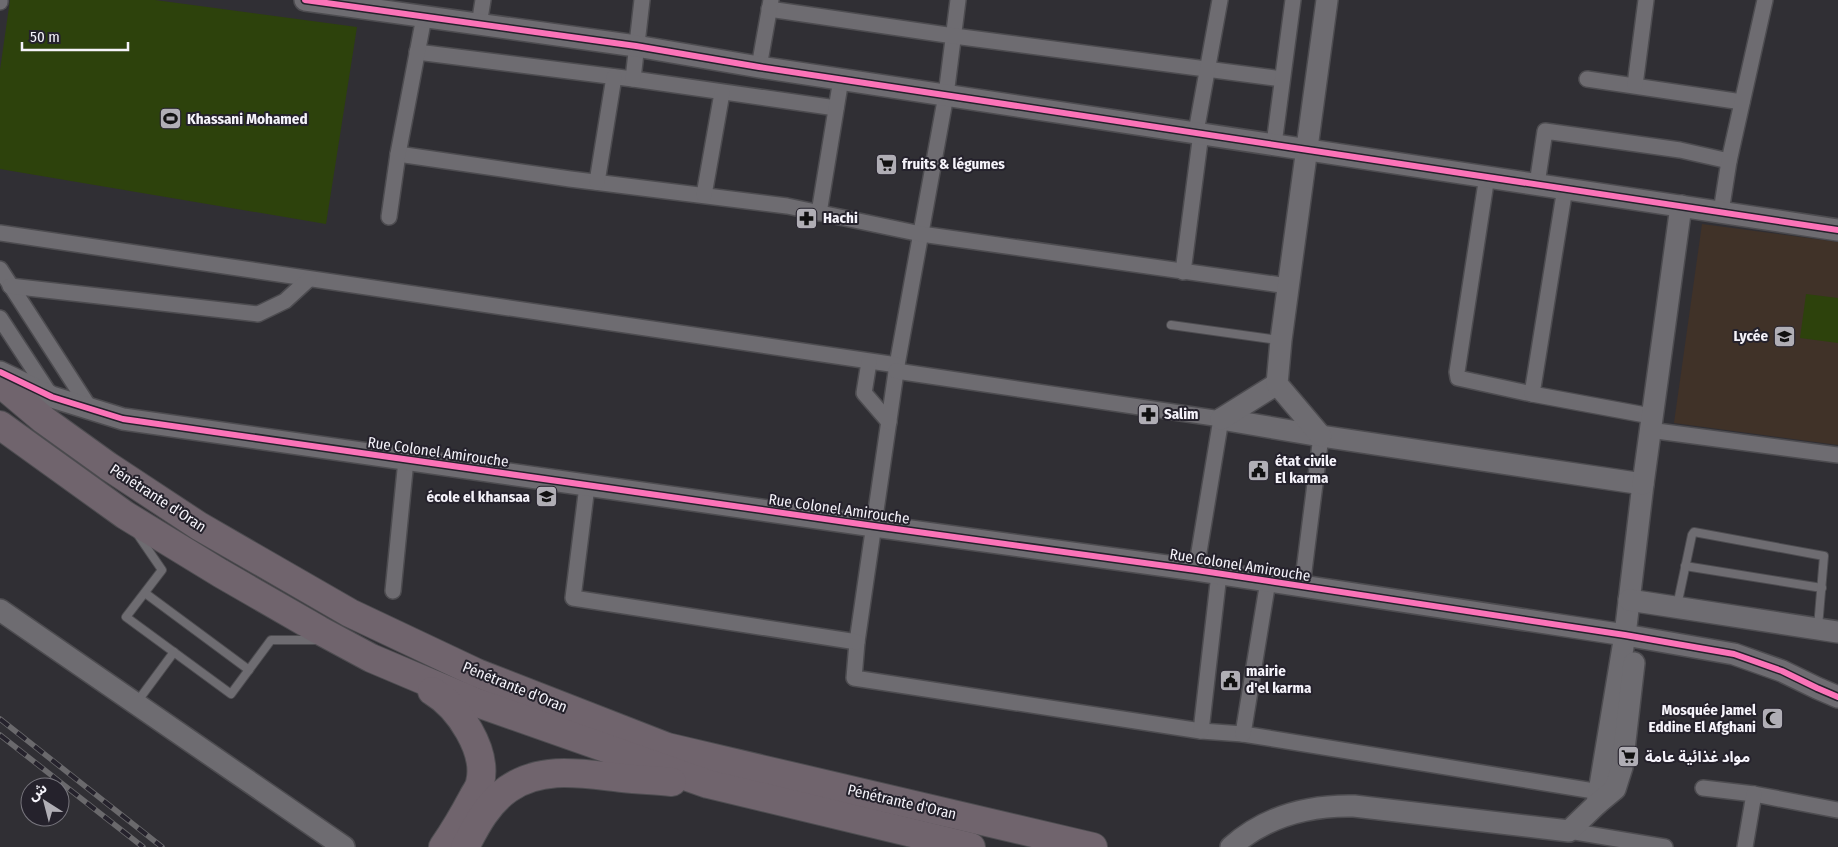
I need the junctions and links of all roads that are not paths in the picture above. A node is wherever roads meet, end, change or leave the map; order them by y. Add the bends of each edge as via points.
1 (306, 0) edge
2 (483, 0) edge
3 (642, 0) edge
4 (958, 0) edge
5 (1220, 0) edge
6 (1292, 0) edge
7 (1327, 0) edge
8 (1646, 0) edge
9 (1765, 0) edge
10 (770, 5) edge
11 (424, 17) junction
12 (479, 25) junction
13 (954, 36) junction
14 (636, 46) junction
15 (417, 52) junction
16 (758, 67) junction
17 (1207, 70) junction
18 (614, 77) junction
19 (633, 79) junction
20 (841, 79) junction
21 (1282, 79) junction
22 (1587, 80) dead end
23 (1635, 86) junction
24 (722, 93) junction
25 (946, 95) junction
26 (1742, 102) junction
27 (836, 108) junction
28 (1198, 133) junction
29 (1274, 144) junction
30 (1306, 148) junction
31 (398, 154) junction
32 (1729, 161) junction
33 (1487, 176) junction
34 (597, 182) junction
35 (1537, 184) junction
36 (1565, 188) junction
37 (704, 195) junction
38 (1681, 206) junction
39 (1721, 212) junction
40 (819, 213) junction
41 (390, 217) dead end
42 (1838, 230) edge
43 (0, 233) edge
44 (921, 234) junction
45 (0, 269) edge
46 (1183, 272) junction
47 (309, 279) junction
48 (10, 286) junction
49 (1288, 286) junction
50 (0, 318) edge
51 (1172, 325) dead end
52 (1281, 340) junction
53 (23, 353) junction
54 (869, 362) junction
55 (897, 368) junction
56 (0, 372) edge
57 (0, 383) edge
58 (1277, 384) junction
59 (1532, 394) junction
60 (52, 397) junction
61 (91, 410) junction
62 (1221, 420) junction
63 (889, 422) junction
64 (1650, 423) junction
65 (0, 425) edge
66 (1321, 436) junction
67 (1838, 455) edge
68 (406, 460) junction
69 (1643, 484) junction
70 (587, 486) junction
71 (125, 515) junction
72 (874, 526) junction
73 (1685, 566) junction
74 (1196, 570) junction
75 (1220, 574) junction
76 (1268, 581) junction
77 (1302, 587) junction
78 (1822, 588) junction
79 (393, 591) dead end
80 (145, 593) junction
81 (1629, 600) junction
82 (1677, 606) junction
83 (0, 610) edge
84 (1828, 630) edge
85 (1625, 635) junction
86 (336, 639) junction
87 (1655, 640) junction
88 (857, 642) junction
89 (174, 652) junction
90 (371, 658) junction
91 (1634, 662) junction
92 (249, 670) junction
93 (1838, 697) edge
94 (136, 704) junction
95 (1201, 731) junction
96 (1243, 734) junction
97 (708, 784) junction
98 (1704, 788) dead end
99 (1754, 794) junction
100 (1598, 798) junction
101 (1837, 810) edge
102 (1568, 831) junction
103 (1640, 845) edge
104 (344, 847) edge
105 (442, 847) edge
106 (465, 847) edge
107 (971, 847) edge
108 (1093, 847) edge
109 (1231, 847) edge
110 (1665, 847) edge
111 (1745, 847) edge

1 - 11 street
2 - 12 street
3 - 14 street
4 - 13 street
5 - 17 street
6 - 21 street
7 - 30 street
8 - 23 street
9 - 26 street
10 - 13 street
10 - 16 street
11 - 12 street
11 - 15 street
12 - 14 street
13 - 17 street
13 - 25 street
14 - 16 street
14 - 19 street
15 - 18 street
15 - 31 street
16 - 20 street
17 - 21 street
17 - 28 street
18 - 19 street
18 - 34 street
19 - 24 street
20 - 25 street
20 - 27 street
21 - 29 street
22 - 23 street
23 - 26 street
24 - 27 street
24 - 37 street
25 - 28 street
25 - 44 street
26 - 32 street
27 - 40 street
28 - 29 street
28 - 46 street
29 - 30 street
30 - 33 street
30 - 49 street
31 - 34 street
31 - 41 street
32 - 35 street via 1680,150 1545,131
32 - 39 street
33 - 35 street
33 - 59 street via 1458,378
34 - 37 street
35 - 36 street
36 - 38 street
36 - 59 street
37 - 40 street
38 - 39 street
38 - 64 street
39 - 42 street
40 - 44 street
43 - 47 street
44 - 46 street
44 - 55 street
45 - 48 street
46 - 49 street
47 - 48 street via 285,301 258,314
47 - 54 street
48 - 61 street
49 - 52 street
50 - 53 street
51 - 52 lane
52 - 58 street
53 - 56 street via 22,365 16,370
53 - 60 street
54 - 55 street
54 - 63 street via 864,393
55 - 62 street
55 - 63 street
56 - 60 street, Rue Colonel Amirouche
57 - 108 highway, Pénétrante d'Oran via 44,420 199,526 350,613 477,673 668,747
58 - 62 street
58 - 66 street
59 - 64 street
60 - 61 street, Rue Colonel Amirouche
61 - 68 street, Rue Colonel Amirouche via 123,419
62 - 66 street
62 - 74 street
63 - 72 street
64 - 67 street
64 - 69 street
65 - 71 highway, Pénétrante d'Oran
66 - 69 street
66 - 77 street
68 - 70 street, Rue Colonel Amirouche
68 - 79 street
69 - 81 street
70 - 72 street, Rue Colonel Amirouche
70 - 88 street via 573,598
71 - 80 lane via 162,570
71 - 86 highway, Pénétrante d'Oran
72 - 74 street, Rue Colonel Amirouche
72 - 88 street
73 - 78 lane
73 - 78 lane via 1694,532 1824,556
73 - 82 lane
74 - 75 street, Rue Colonel Amirouche
75 - 76 street, Rue Colonel Amirouche
75 - 95 street
76 - 77 street, Rue Colonel Amirouche
76 - 96 street
77 - 85 street, Rue Colonel Amirouche
78 - 84 lane
80 - 89 lane via 126,618
80 - 92 lane
81 - 82 street
81 - 85 street
82 - 84 street
83 - 94 street
85 - 87 street, Rue Colonel Amirouche
85 - 91 street
85 - 100 street
86 - 90 highway, Pénétrante d'Oran
86 - 92 lane via 271,640
87 - 91 street
87 - 93 street, Rue Colonel Amirouche via 1734,654 1782,671
88 - 95 street via 854,678
89 - 92 lane via 232,694
89 - 94 lane
90 - 97 highway, Pénétrante d'Oran via 475,702
90 - 105 highway via 435,693 457,712 480,756 480,783
91 - 100 street via 1622,767 1615,789
94 - 104 street
95 - 96 street
96 - 100 street
97 - 106 highway via 577,772 542,775 508,789 493,803
97 - 107 highway, Pénétrante d'Oran
98 - 99 street
99 - 101 street
99 - 111 street
100 - 102 street
102 - 103 street
102 - 109 street via 1373,808 1330,806 1283,815 1260,826
103 - 110 street

